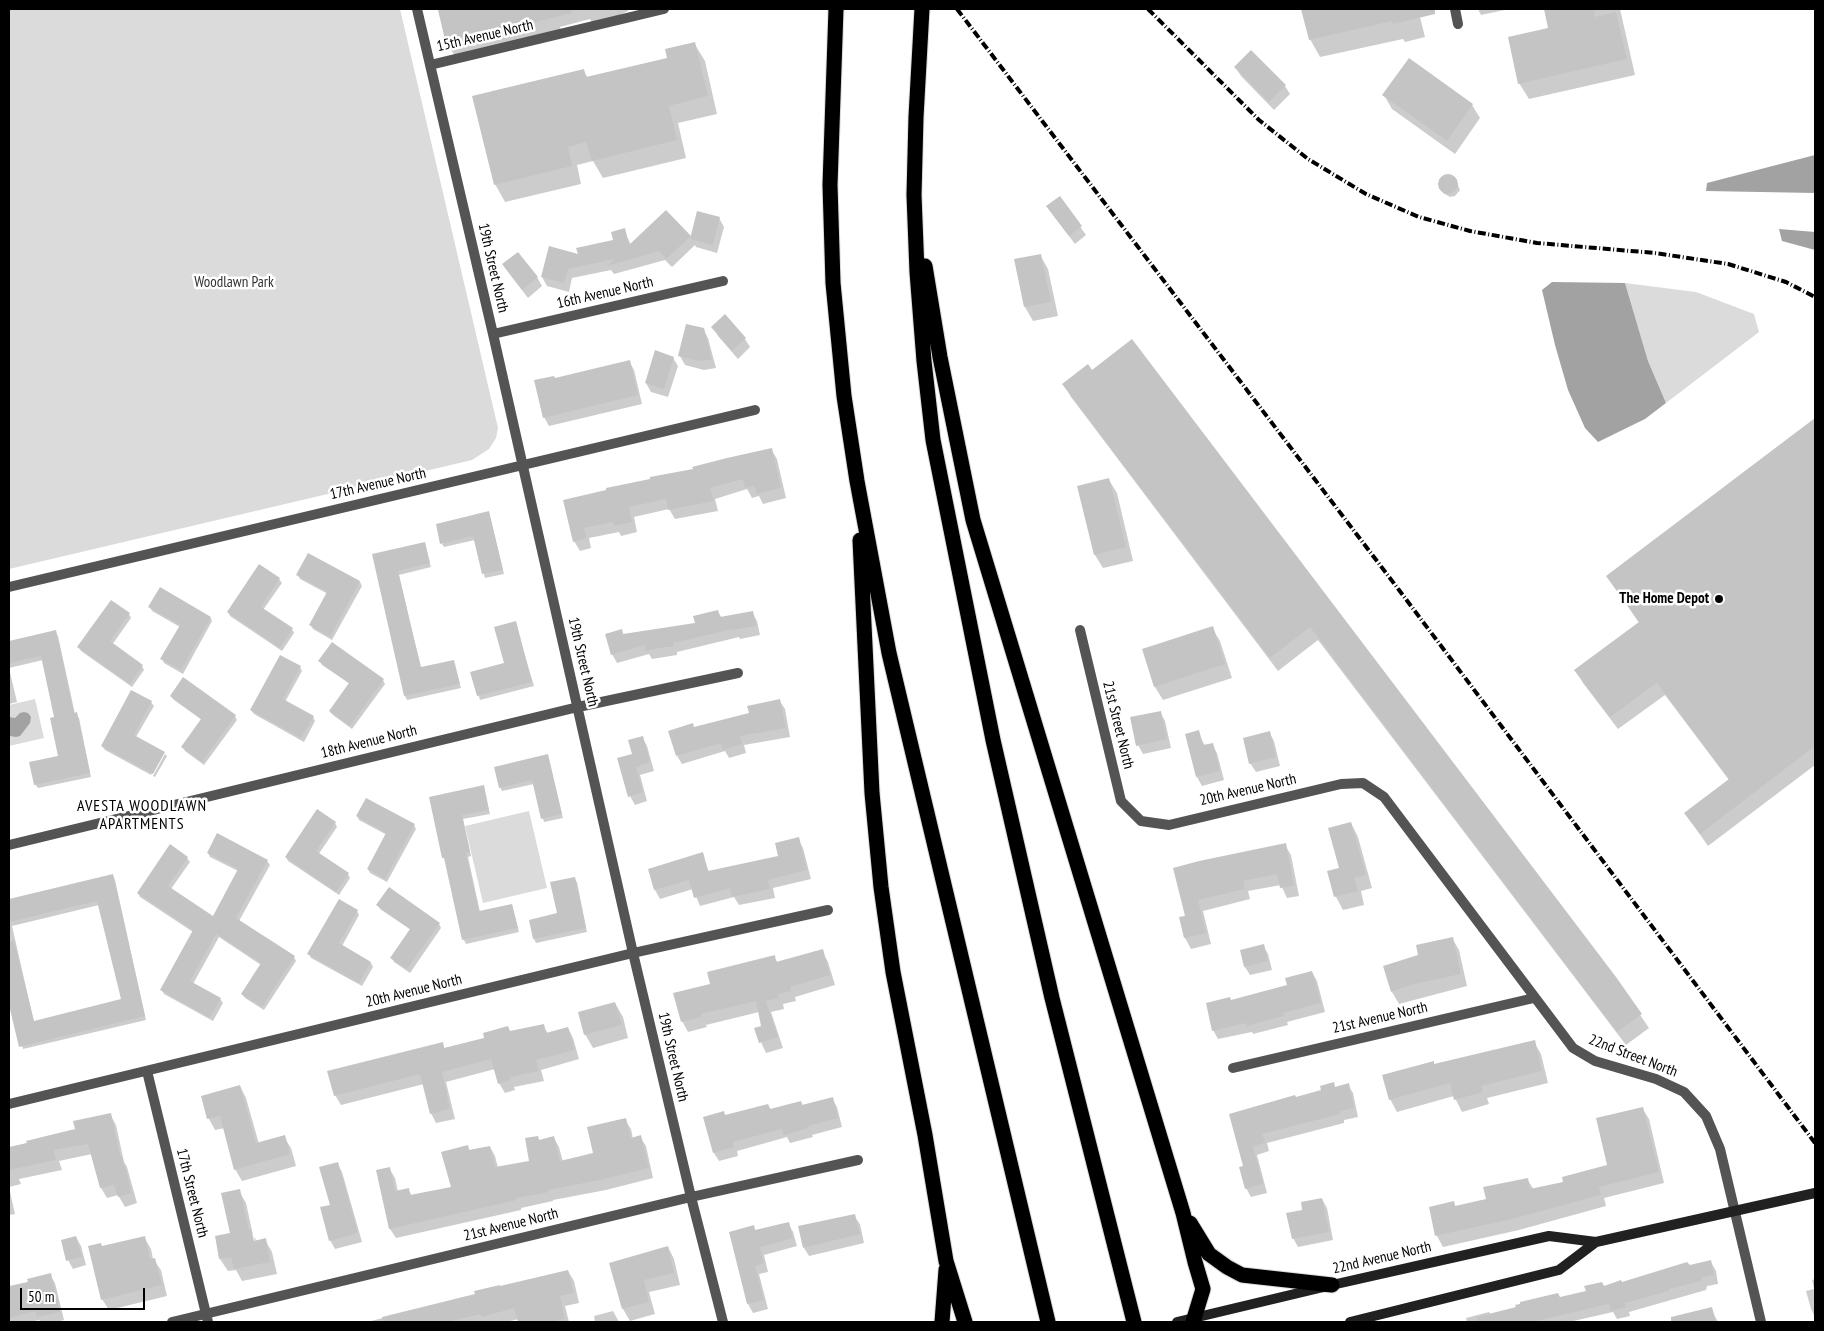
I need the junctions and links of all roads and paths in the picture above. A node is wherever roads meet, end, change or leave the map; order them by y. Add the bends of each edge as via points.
1 (417, 9) edge
2 (664, 9) edge
3 (836, 9) edge
4 (922, 9) edge
5 (1455, 9) edge
6 (1458, 24) dead end
7 (430, 65) junction
8 (914, 195) junction
9 (723, 281) dead end
10 (493, 334) junction
11 (755, 410) dead end
12 (522, 465) junction
13 (857, 481) junction
14 (9, 587) edge
15 (1080, 630) dead end
16 (738, 672) dead end
17 (578, 707) junction
18 (1363, 784) joint
19 (1141, 821) joint
20 (9, 845) edge
21 (828, 910) dead end
22 (633, 953) junction
23 (1534, 998) junction
24 (1233, 1068) dead end
25 (147, 1071) junction
26 (9, 1104) edge
27 (858, 1160) dead end
28 (1815, 1193) edge
29 (691, 1197) junction
30 (1736, 1211) junction
31 (1183, 1213) junction
32 (1596, 1242) junction
33 (946, 1261) junction
34 (1332, 1285) junction
35 (207, 1318) edge
36 (1196, 1321) edge
37 (172, 1322) edge
38 (723, 1322) edge
39 (942, 1322) edge
40 (965, 1322) edge
41 (1048, 1322) edge
42 (1134, 1322) edge
43 (1177, 1322) edge
44 (1350, 1322) edge
45 (1761, 1322) edge

1 - 7 street, 19th Street North
2 - 7 street, 15th Avenue North
3 - 13 highway via 830,185 833,283
4 - 8 highway
5 - 6 street
7 - 10 street, 19th Street North
8 - 31 highway via 940,356 973,520
8 - 42 highway via 924,360 933,440 946,510 997,759 1052,998
9 - 10 street, 16th Avenue North
10 - 12 street, 19th Street North
11 - 12 street, 17th Avenue North
12 - 14 street, 17th Avenue North
12 - 17 street, 19th Street North
13 - 33 highway via 872,793 881,887 892,972
13 - 41 highway via 889,653
15 - 19 street, 21st Street North via 1121,801
16 - 17 street, 18th Avenue North
17 - 20 street, 18th Avenue North
17 - 22 street, 19th Street North
18 - 19 street, 20th Avenue North via 1341,784 1169,825
18 - 23 street, 22nd Street North via 1384,797
21 - 22 street, 20th Avenue North
22 - 25 street, 20th Avenue North
22 - 29 street, 19th Street North
23 - 24 street, 21st Avenue North
23 - 30 street, 22nd Street North via 1573,1048 1595,1061 1656,1079 1684,1092 1706,1116 1720,1149
25 - 26 street, 20th Avenue North
25 - 35 street, 17th Street North
27 - 29 street, 21st Avenue North
28 - 30 main road, 22nd Avenue North
29 - 35 street, 21st Avenue North
29 - 38 street, 19th Street North
30 - 32 main road, 22nd Avenue North
30 - 45 street, 22nd Street North
31 - 34 highway via 1209,1254 1227,1267 1242,1274
31 - 36 highway via 1203,1289
32 - 34 main road, 22nd Avenue North via 1548,1236
32 - 44 main road, 22nd Avenue North via 1559,1270
33 - 39 highway
33 - 40 highway
34 - 36 main road, 22nd Avenue North
35 - 37 street, 21st Avenue North
36 - 43 main road, 22nd Avenue North

